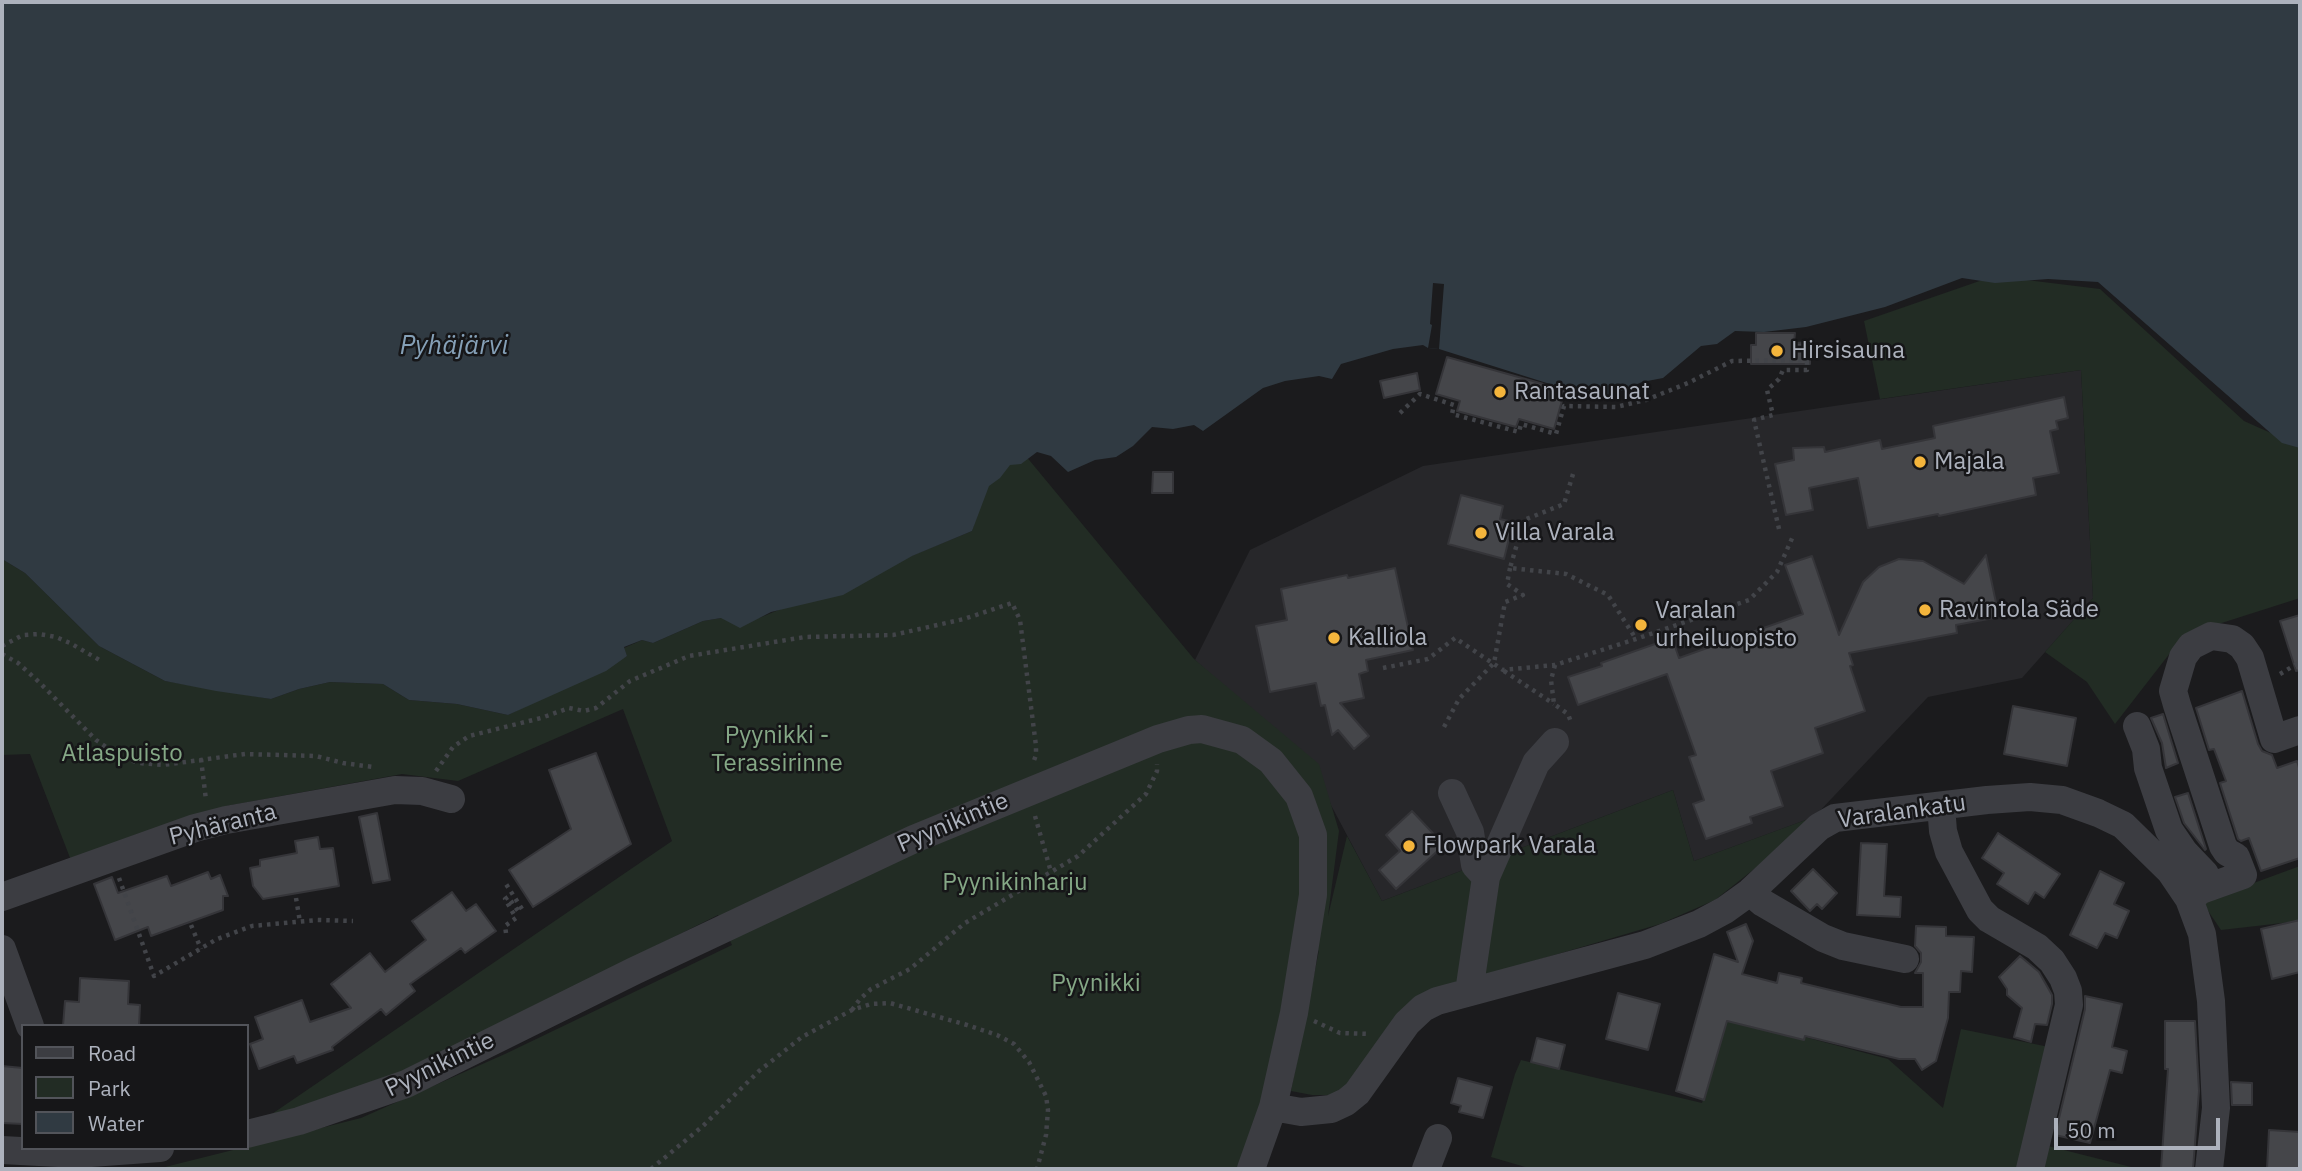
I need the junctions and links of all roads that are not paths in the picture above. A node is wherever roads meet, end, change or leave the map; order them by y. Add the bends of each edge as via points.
1 (2137, 726) dead end
2 (2300, 730) edge
3 (1563, 734) road end
4 (1452, 793) dead end
5 (451, 799) dead end
6 (1941, 806) junction
7 (1486, 877) junction
8 (1750, 892) junction
9 (2200, 893) junction
10 (2, 897) edge
11 (2, 949) edge
12 (1905, 959) dead end
13 (1469, 992) junction
14 (29, 1024) edge
15 (1273, 1107) junction
16 (248, 1134) edge
17 (1438, 1138) dead end
18 (2, 1150) edge
19 (104, 1150) edge
20 (76, 1151) edge
21 (1251, 1169) edge
22 (1426, 1169) edge
23 (2030, 1169) edge
24 (2208, 1169) edge

1 - 9 street via 2169,830 2205,874
2 - 9 street via 2274,739 2250,658 2232,639 2211,636 2183,656 2173,691 2223,846 2236,857 2243,875
3 - 7 street via 1536,763
4 - 7 street via 1470,832 1475,865
5 - 10 street, Pyhäranta via 395,790 209,824
6 - 8 street, Varalankatu via 1835,818 1818,827
6 - 9 street, Varalankatu via 2030,797 2062,800 2123,825
6 - 23 street via 1949,852 1980,910 2037,947 2052,961 2068,991 2069,1005
7 - 13 street
8 - 12 street via 1823,938
8 - 13 street, Varalankatu via 1672,936
9 - 24 street, Varalankatu via 2216,1108
11 - 14 street
13 - 15 street, Varalankatu via 1423,1008 1346,1102 1331,1109 1301,1112
15 - 16 street, Pyynikintie via 1313,895 1313,835 1299,796 1272,761 1242,740 1202,729 1158,739 902,844 406,1084
15 - 21 street, Pyynikintie
17 - 22 street
18 - 20 street
19 - 20 street

